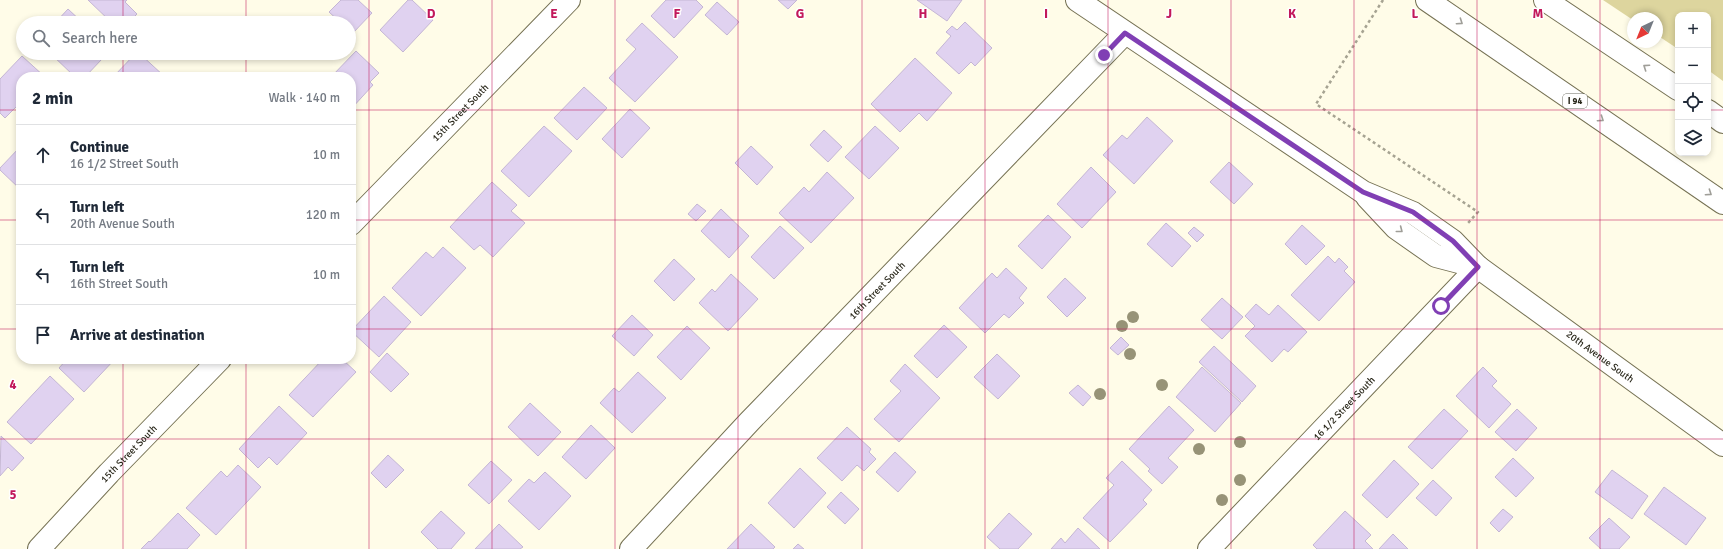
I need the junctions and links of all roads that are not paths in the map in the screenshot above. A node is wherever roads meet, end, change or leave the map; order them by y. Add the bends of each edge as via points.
1 (569, 0) edge
2 (1077, 0) edge
3 (1427, 0) edge
4 (1545, 0) edge
5 (1125, 33) junction
6 (1675, 87) edge
7 (1711, 113) edge
8 (1723, 122) edge
9 (1723, 203) edge
10 (356, 219) edge
11 (1478, 267) junction
12 (215, 364) edge
13 (1723, 445) edge
14 (39, 549) edge
15 (632, 549) edge
16 (1209, 549) edge

1 - 10 main road, 15th Street South
2 - 5 main road, 20th Avenue South
3 -> 9 main road, I 94
6 -> 4 main road
5 - 11 main road, 20th Avenue South via 1363,192 1396,228 1436,256
5 - 15 main road, 16th Street South via 749,422
7 - 8 main road
11 - 13 main road, 20th Avenue South
11 - 16 main road, 16 1/2 Street South
12 - 14 main road, 15th Street South

